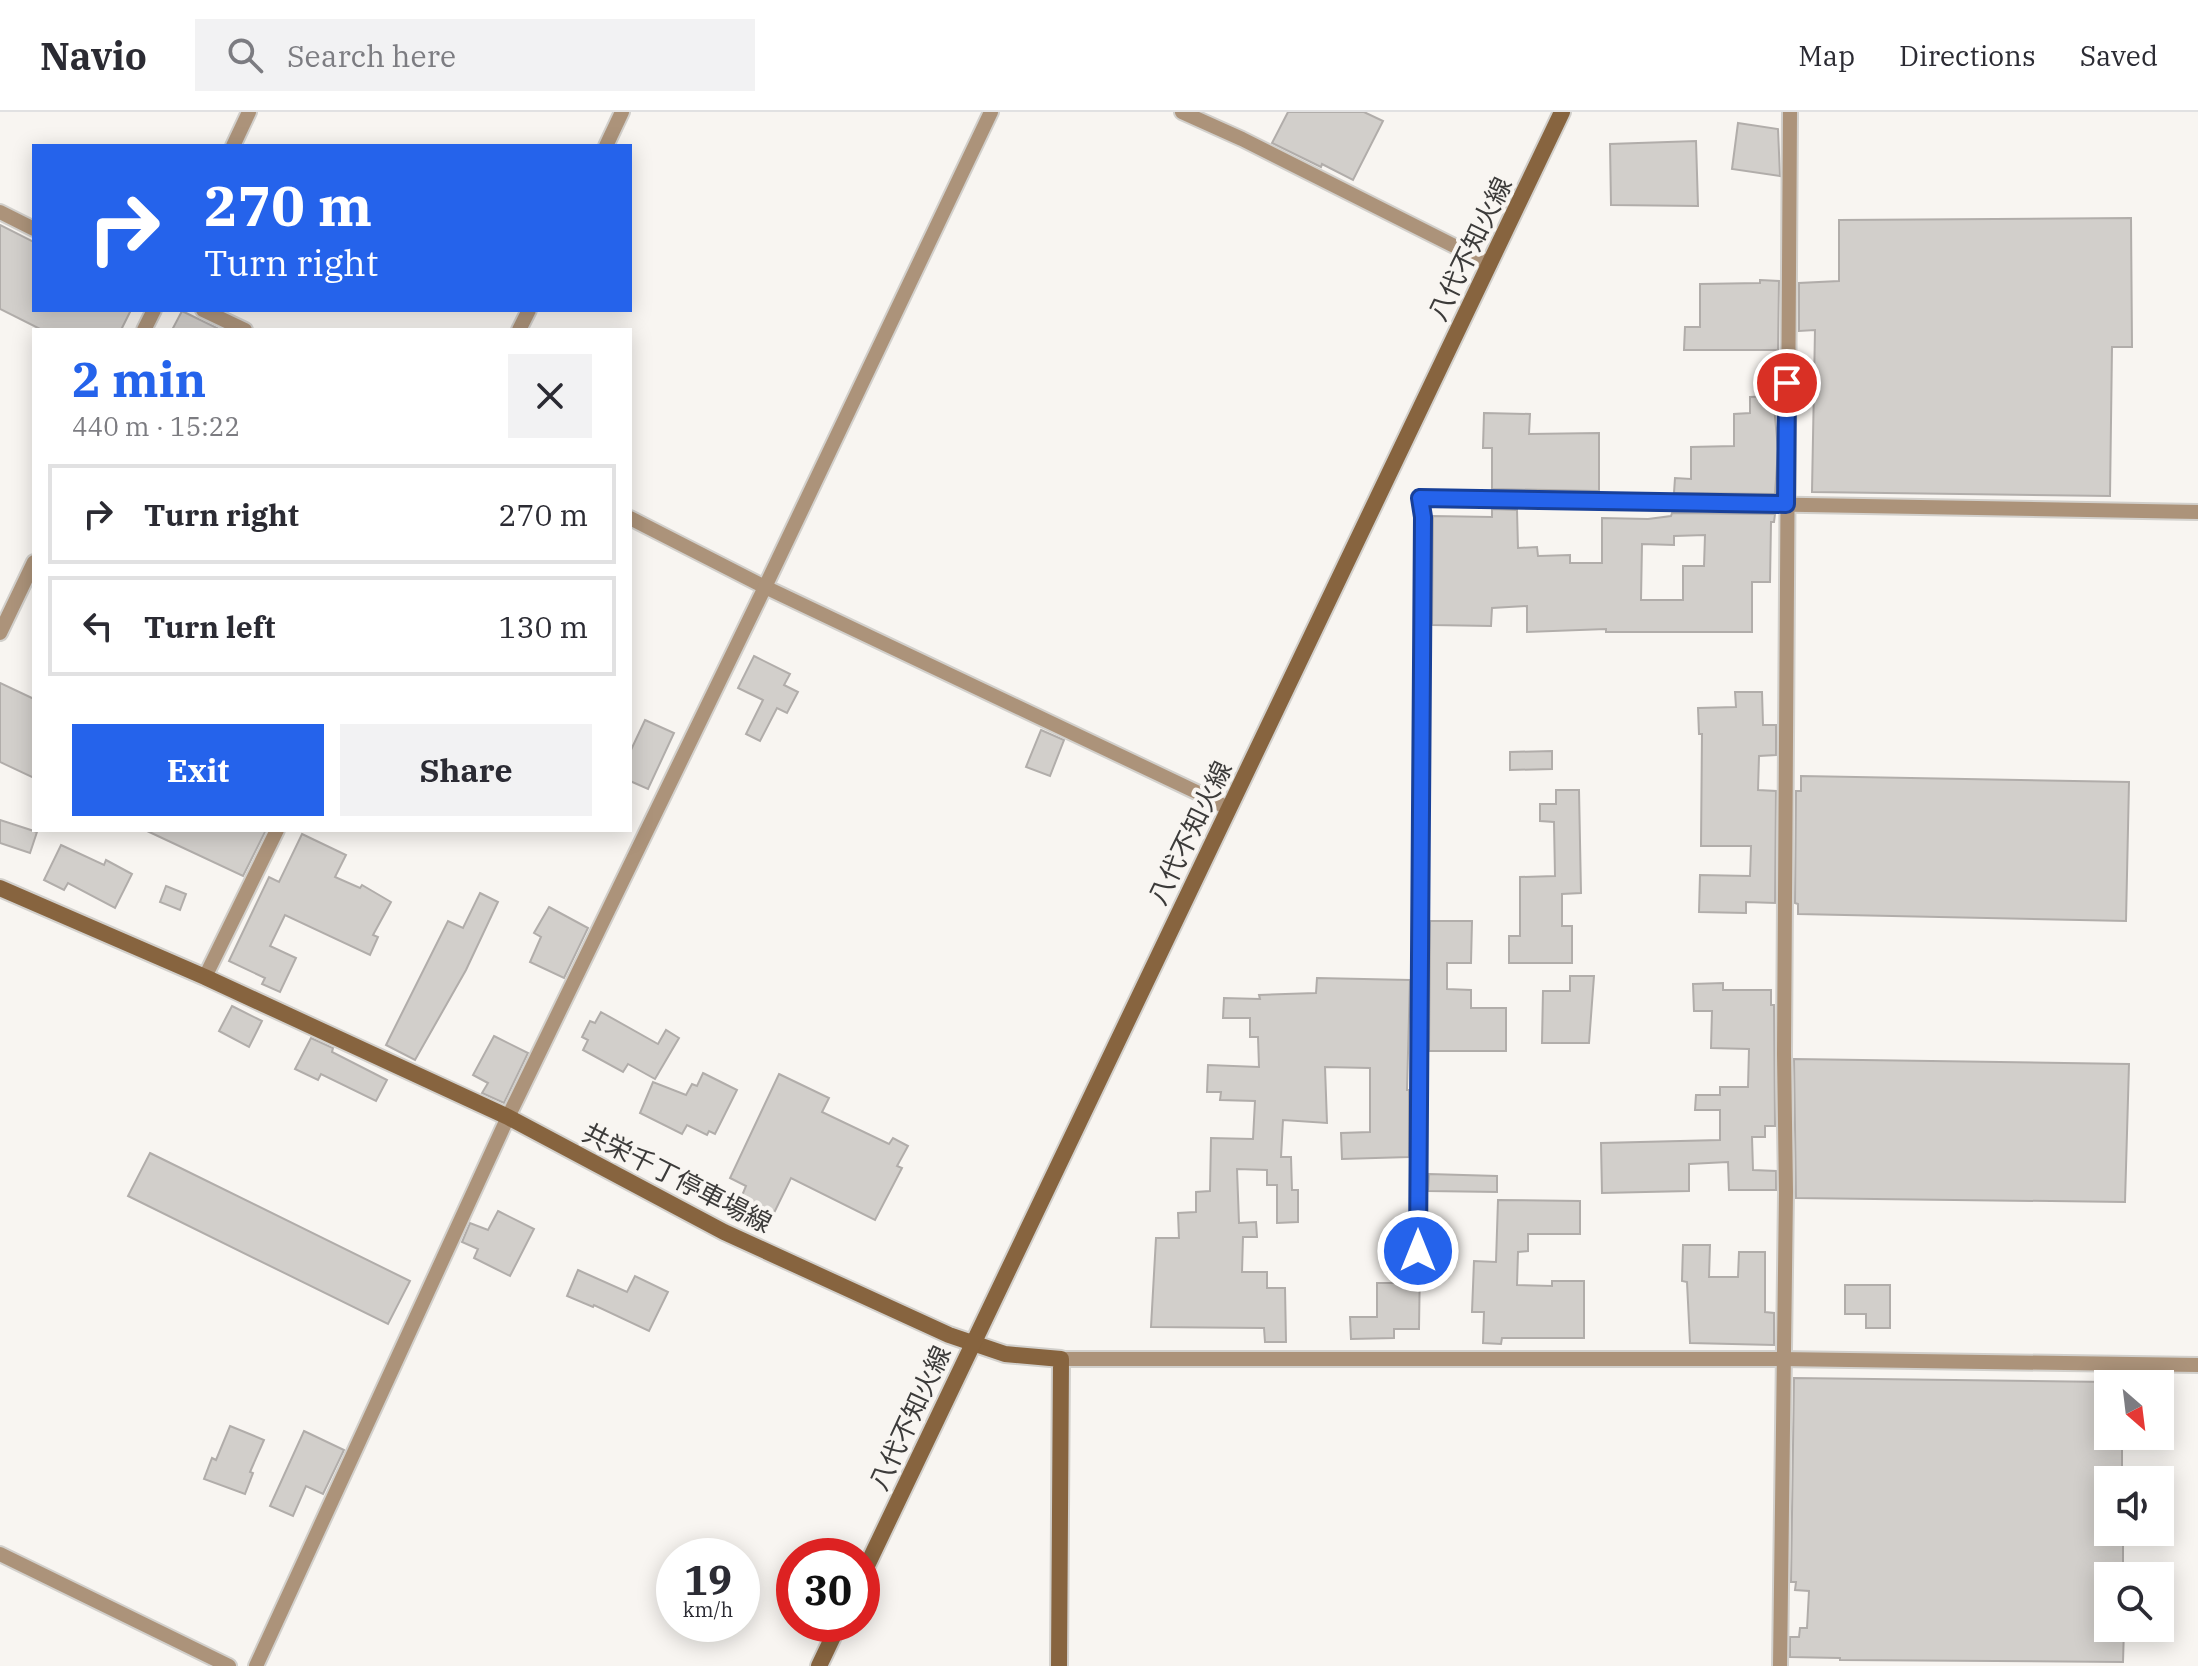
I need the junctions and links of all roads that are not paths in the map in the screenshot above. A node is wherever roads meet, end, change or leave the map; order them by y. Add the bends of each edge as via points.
1 (249, 112) edge
2 (622, 112) edge
3 (991, 112) edge
4 (1182, 112) edge
5 (1562, 112) edge
6 (1790, 112) edge
7 (234, 144) edge
8 (607, 144) edge
9 (0, 212) edge
10 (32, 228) edge
11 (1490, 264) junction
12 (207, 312) edge
13 (241, 328) edge
14 (1786, 504) junction
15 (2198, 512) edge
16 (632, 519) edge
17 (32, 566) edge
18 (765, 587) junction
19 (0, 633) edge
20 (1229, 809) junction
21 (276, 832) edge
22 (0, 888) edge
23 (205, 977) junction
24 (508, 1117) junction
25 (1418, 1251) dead end
26 (972, 1343) junction
27 (1061, 1359) junction
28 (1782, 1359) junction
29 (2198, 1365) edge
30 (880, 1538) edge
31 (0, 1554) edge
32 (830, 1642) edge
33 (229, 1666) edge
34 (256, 1666) edge
35 (819, 1666) edge
36 (1059, 1666) edge
37 (1780, 1666) edge

1 - 7 street
2 - 8 street
3 - 18 street
4 - 11 street
5 - 11 main road, 八代不知火線
6 - 14 street
9 - 10 street
11 - 20 main road, 八代不知火線
12 - 13 street
14 - 15 street
14 - 25 street via 1420,498
14 - 28 street
16 - 18 street
17 - 19 street
18 - 20 street
18 - 24 street
20 - 26 main road, 八代不知火線
21 - 23 street
22 - 23 main road, 共栄千丁停車場線
23 - 24 main road, 共栄千丁停車場線
24 - 26 main road, 共栄千丁停車場線 via 724,1232
24 - 34 street
26 - 27 main road, 共栄千丁停車場線 via 1005,1354
26 - 30 main road, 八代不知火線
27 - 28 street
27 - 36 main road
28 - 29 street
28 - 37 street
31 - 33 street
32 - 35 main road

